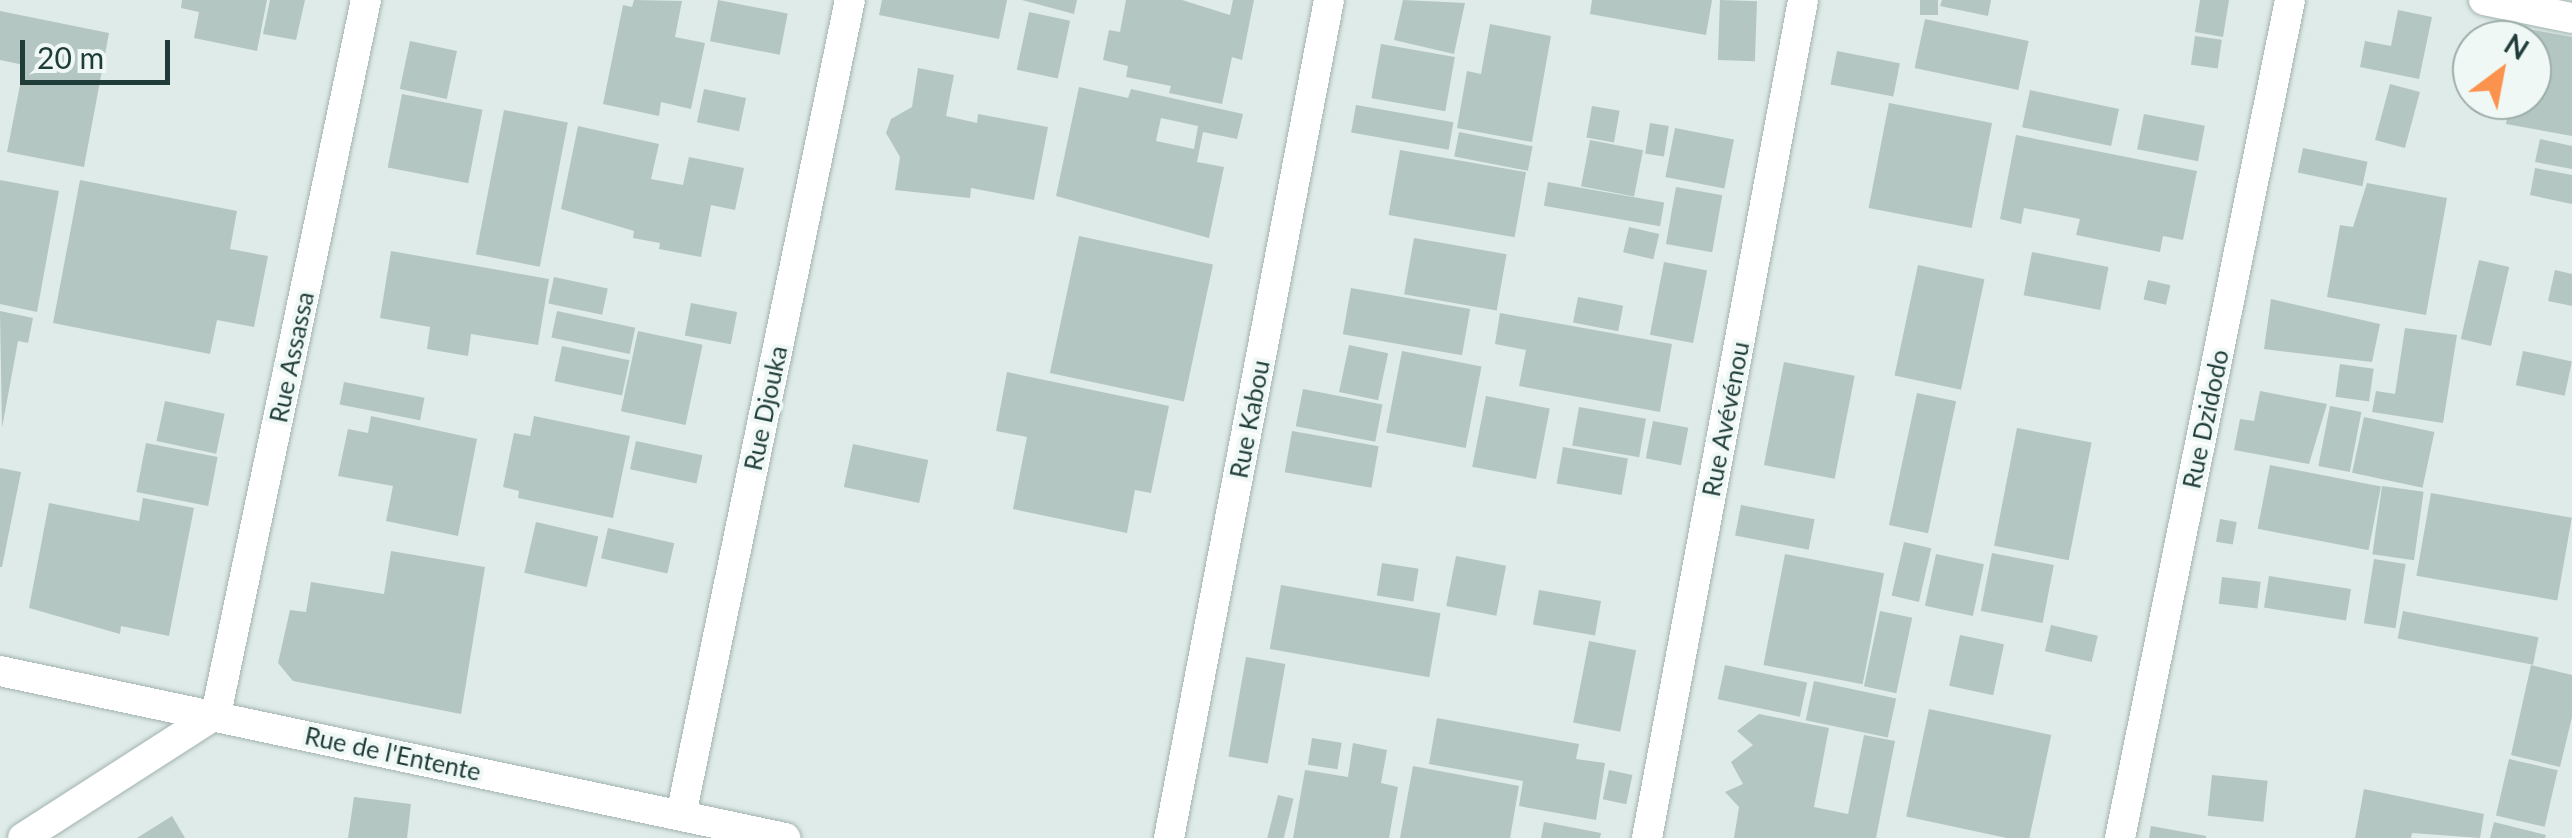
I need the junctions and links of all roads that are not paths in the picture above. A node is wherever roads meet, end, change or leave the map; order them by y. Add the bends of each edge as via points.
1 (366, 0) edge
2 (850, 0) edge
3 (1330, 0) edge
4 (1803, 0) edge
5 (2290, 0) edge
6 (2484, 0) edge
7 (2572, 18) edge
8 (0, 670) edge
9 (216, 714) junction
10 (681, 815) junction
11 (22, 838) edge
12 (785, 838) edge
13 (1169, 838) edge
14 (1646, 838) edge
15 (2120, 838) edge

1 - 9 street, Rue Assassa
2 - 10 street, Rue Djouka
3 - 13 street, Rue Kabou
4 - 14 street, Rue Avévénou
5 - 15 street, Rue Dzidodo
6 - 7 street
8 - 9 street, Rue de l'Entente
9 - 10 street, Rue de l'Entente
9 - 11 street
10 - 12 street, Rue de l'Entente

